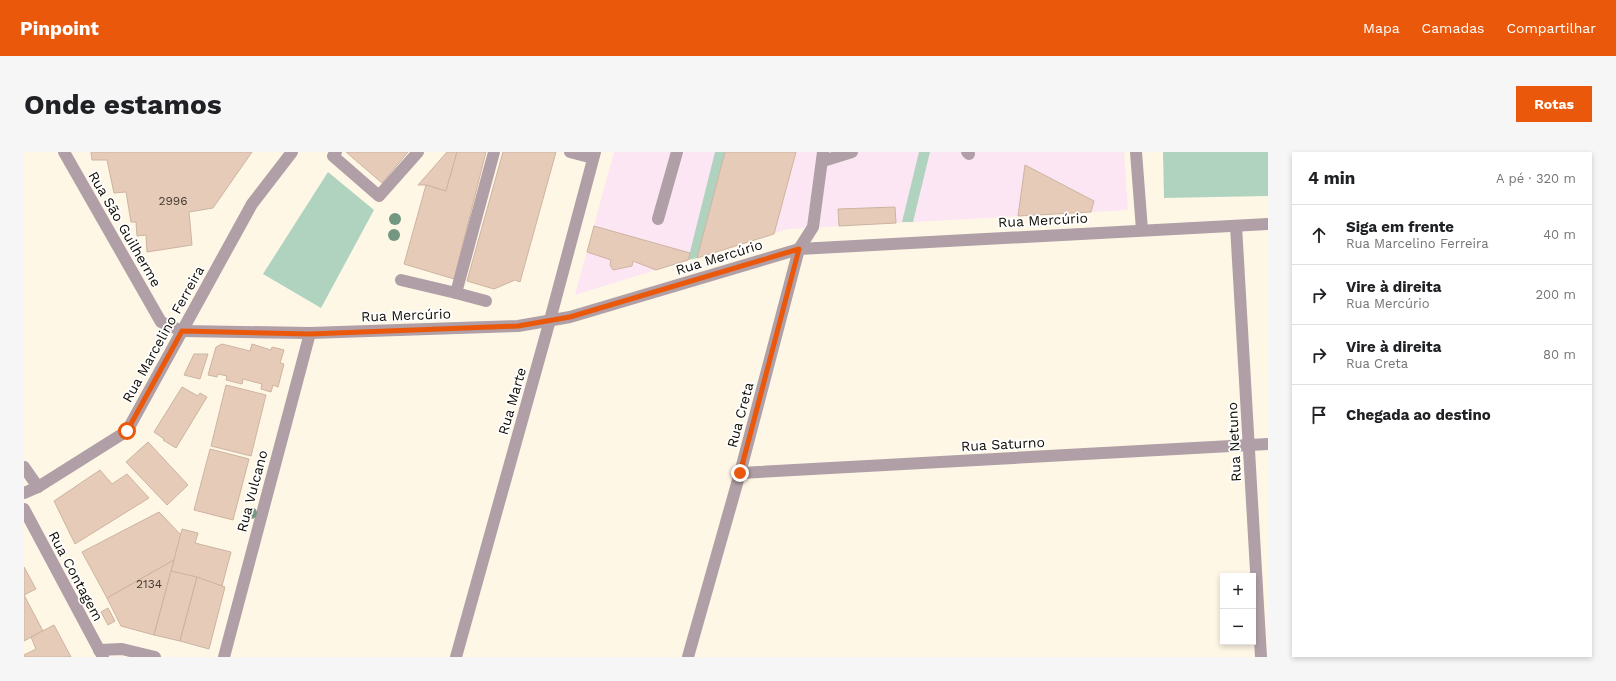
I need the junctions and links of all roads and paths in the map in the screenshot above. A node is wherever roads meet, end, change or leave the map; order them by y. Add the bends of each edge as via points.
1 (64, 152) edge
2 (292, 152) edge
3 (336, 152) edge
4 (418, 152) edge
5 (494, 152) edge
6 (570, 152) edge
7 (677, 152) edge
8 (852, 152) edge
9 (1136, 152) edge
10 (594, 155) edge
11 (823, 157) edge
12 (658, 219) dead end
13 (1268, 224) edge
14 (1236, 226) junction
15 (1142, 230) junction
16 (799, 249) junction
17 (402, 280) dead end
18 (456, 294) junction
19 (486, 301) dead end
20 (550, 320) junction
21 (182, 331) junction
22 (310, 334) junction
23 (1268, 444) edge
24 (1249, 445) junction
25 (24, 467) edge
26 (740, 473) junction
27 (38, 487) junction
28 (24, 492) edge
29 (24, 509) edge
30 (101, 653) edge
31 (155, 657) edge
32 (224, 657) edge
33 (456, 657) edge
34 (688, 657) edge
35 (1261, 657) edge

1 - 21 street, Rua São Guilherme via 161,322
2 - 21 street, Rua Marcelino Ferreira via 252,204
3 - 4 street via 333,156 379,196
5 - 18 street
6 - 10 street
7 - 12 street
8 - 11 street
9 - 15 street
10 - 20 street, Rua Marte
11 - 16 street, Rua Creta via 812,227
13 - 14 street, Rua Mercúrio
14 - 15 street, Rua Mercúrio
14 - 24 street, Rua Netuno
15 - 16 street, Rua Mercúrio
16 - 20 street, Rua Mercúrio via 570,317
16 - 26 street, Rua Creta
17 - 18 street
18 - 19 street
20 - 22 street, Rua Mercúrio via 518,326
20 - 33 street, Rua Marte
21 - 22 street, Rua Mercúrio
21 - 27 street, Rua Marcelino Ferreira via 127,431
22 - 32 street, Rua Vulcano
23 - 24 street, Rua Saturno
24 - 26 street, Rua Saturno
24 - 35 street, Rua Netuno
25 - 27 street
26 - 34 street, Rua Creta
27 - 28 street, Rua Marcelino Ferreira
29 - 30 street, Rua Contagem
30 - 31 street via 122,649

